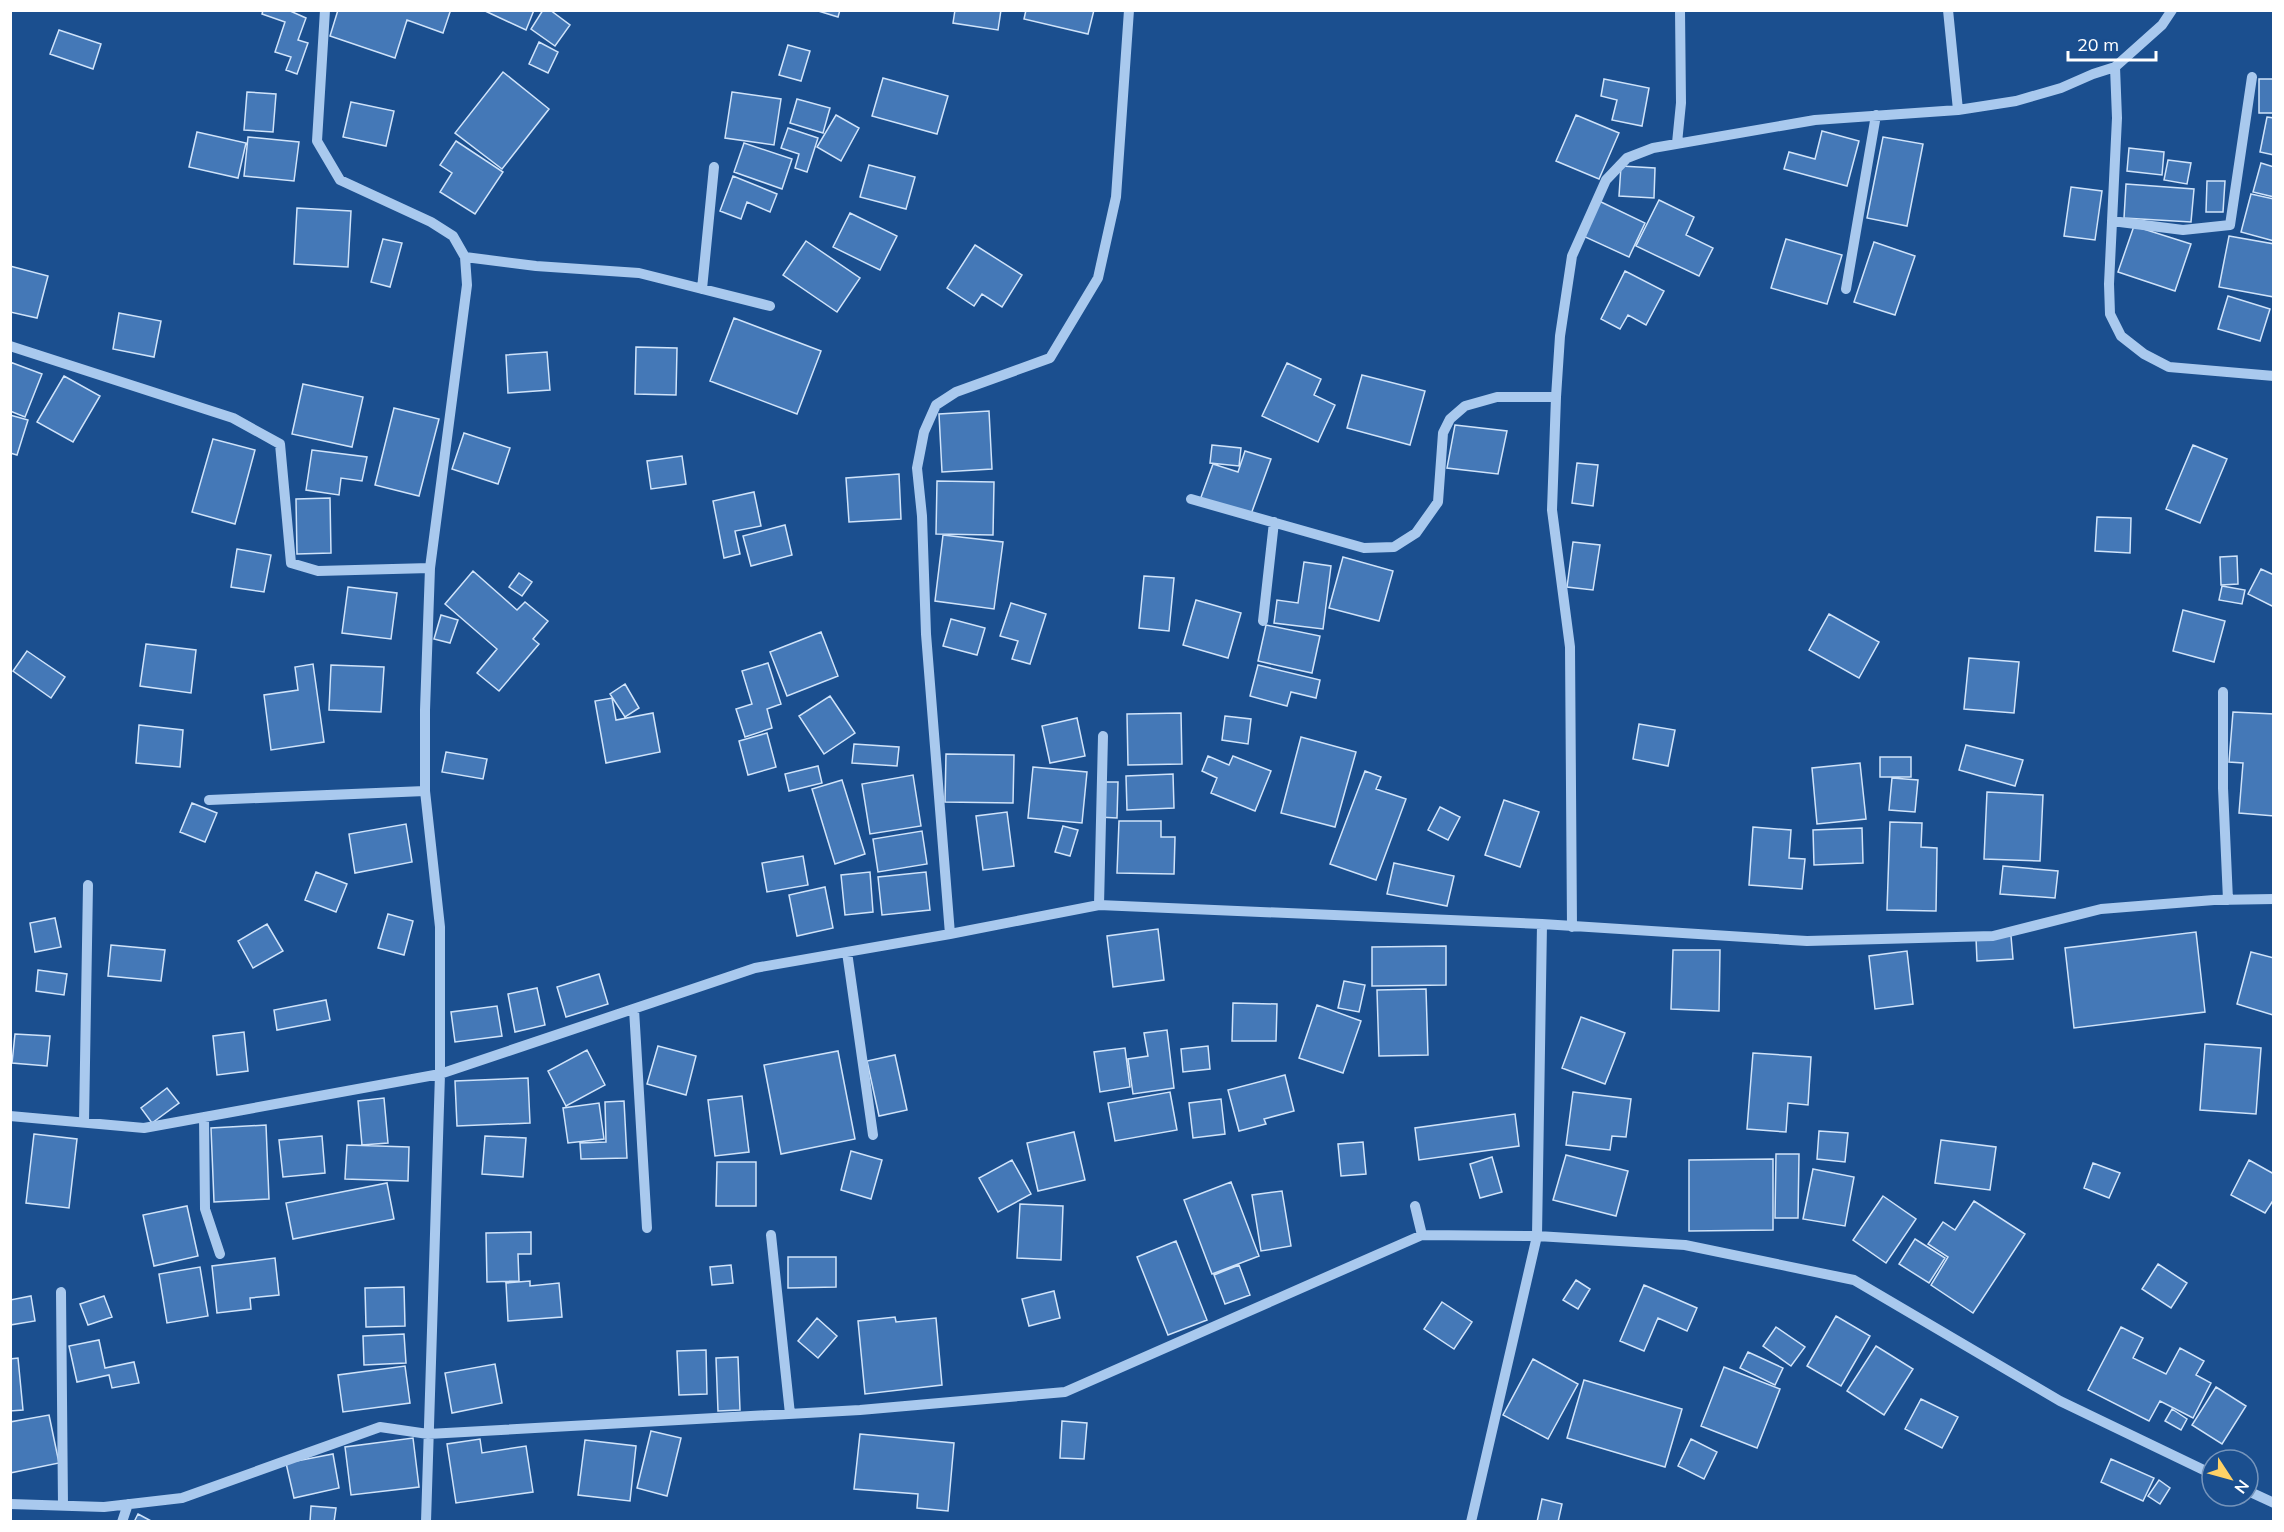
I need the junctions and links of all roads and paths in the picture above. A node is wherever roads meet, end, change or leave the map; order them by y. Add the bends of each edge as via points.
1 (325, 10) edge
2 (1129, 10) edge
3 (1680, 10) edge
4 (1948, 10) edge
5 (2172, 10) edge
6 (2115, 67) junction
7 (2252, 77) dead end
8 (1958, 110) junction
9 (1876, 115) junction
10 (1677, 143) junction
11 (714, 167) dead end
12 (2112, 221) junction
13 (465, 257) junction
14 (702, 289) junction
15 (1846, 289) dead end
16 (770, 306) dead end
17 (10, 346) edge
18 (2274, 376) edge
19 (1556, 397) junction
20 (1191, 499) dead end
21 (1274, 522) junction
22 (430, 568) junction
23 (1263, 621) dead end
24 (2223, 692) dead end
25 (1103, 736) dead end
26 (425, 791) junction
27 (209, 800) dead end
28 (88, 885) dead end
29 (2274, 899) edge
30 (2228, 900) junction
31 (1099, 905) junction
32 (1542, 924) junction
33 (1572, 927) junction
34 (950, 934) junction
35 (847, 952) junction
36 (634, 1009) junction
37 (440, 1074) junction
38 (10, 1116) edge
39 (204, 1117) junction
40 (84, 1122) junction
41 (873, 1135) dead end
42 (1415, 1206) dead end
43 (647, 1228) dead end
44 (771, 1235) dead end
45 (1422, 1235) junction
46 (1537, 1236) junction
47 (220, 1254) dead end
48 (61, 1292) dead end
49 (790, 1414) junction
50 (428, 1434) junction
51 (2200, 1468) edge
52 (2260, 1497) edge
53 (2274, 1503) edge
54 (10, 1504) edge
55 (128, 1504) junction
56 (63, 1506) junction
57 (122, 1521) edge
58 (426, 1521) edge
59 (1471, 1521) edge

1 - 13 street via 317,141 340,180 431,222 453,236
2 - 34 street via 1116,197 1098,278 1050,358 956,392 936,405 924,432 917,468
3 - 10 street via 1681,103
4 - 8 street
5 - 6 street via 2162,25
6 - 8 street via 2016,101
6 - 12 street
7 - 12 street via 2230,225 2183,230
8 - 9 street
9 - 10 street via 1815,120
9 - 15 street
10 - 19 street via 1627,158 1601,190 1572,256
11 - 14 street
12 - 18 street via 2110,314 2121,336 2169,367
13 - 14 street via 639,273
13 - 22 street via 467,285
14 - 16 street
17 - 22 street via 233,418 280,444 291,563 318,571
19 - 21 street via 1497,397 1465,406 1449,419 1443,433 1438,502 1416,532 1394,547 1364,548
19 - 33 street via 1552,510 1570,647
20 - 21 street
21 - 23 street
22 - 26 street
24 - 30 street
25 - 31 street
26 - 27 street
26 - 37 street via 440,927
28 - 40 street
29 - 30 street
30 - 33 street via 2101,909 1993,936 1807,941
31 - 32 street
31 - 34 street
32 - 33 street
32 - 46 street
34 - 35 street
35 - 36 street via 755,968
35 - 41 street
36 - 37 street
36 - 43 street
37 - 39 street
37 - 50 street
38 - 40 street
39 - 40 street via 144,1128
39 - 47 street via 205,1209
42 - 45 street
44 - 49 street
45 - 46 street
45 - 49 street via 1065,1392
46 - 51 street via 1685,1245 1854,1280 2060,1401
46 - 59 street
48 - 56 street
49 - 50 street
50 - 55 street via 380,1426 182,1498
50 - 58 street
52 - 53 street
54 - 56 street
55 - 56 street
55 - 57 street

